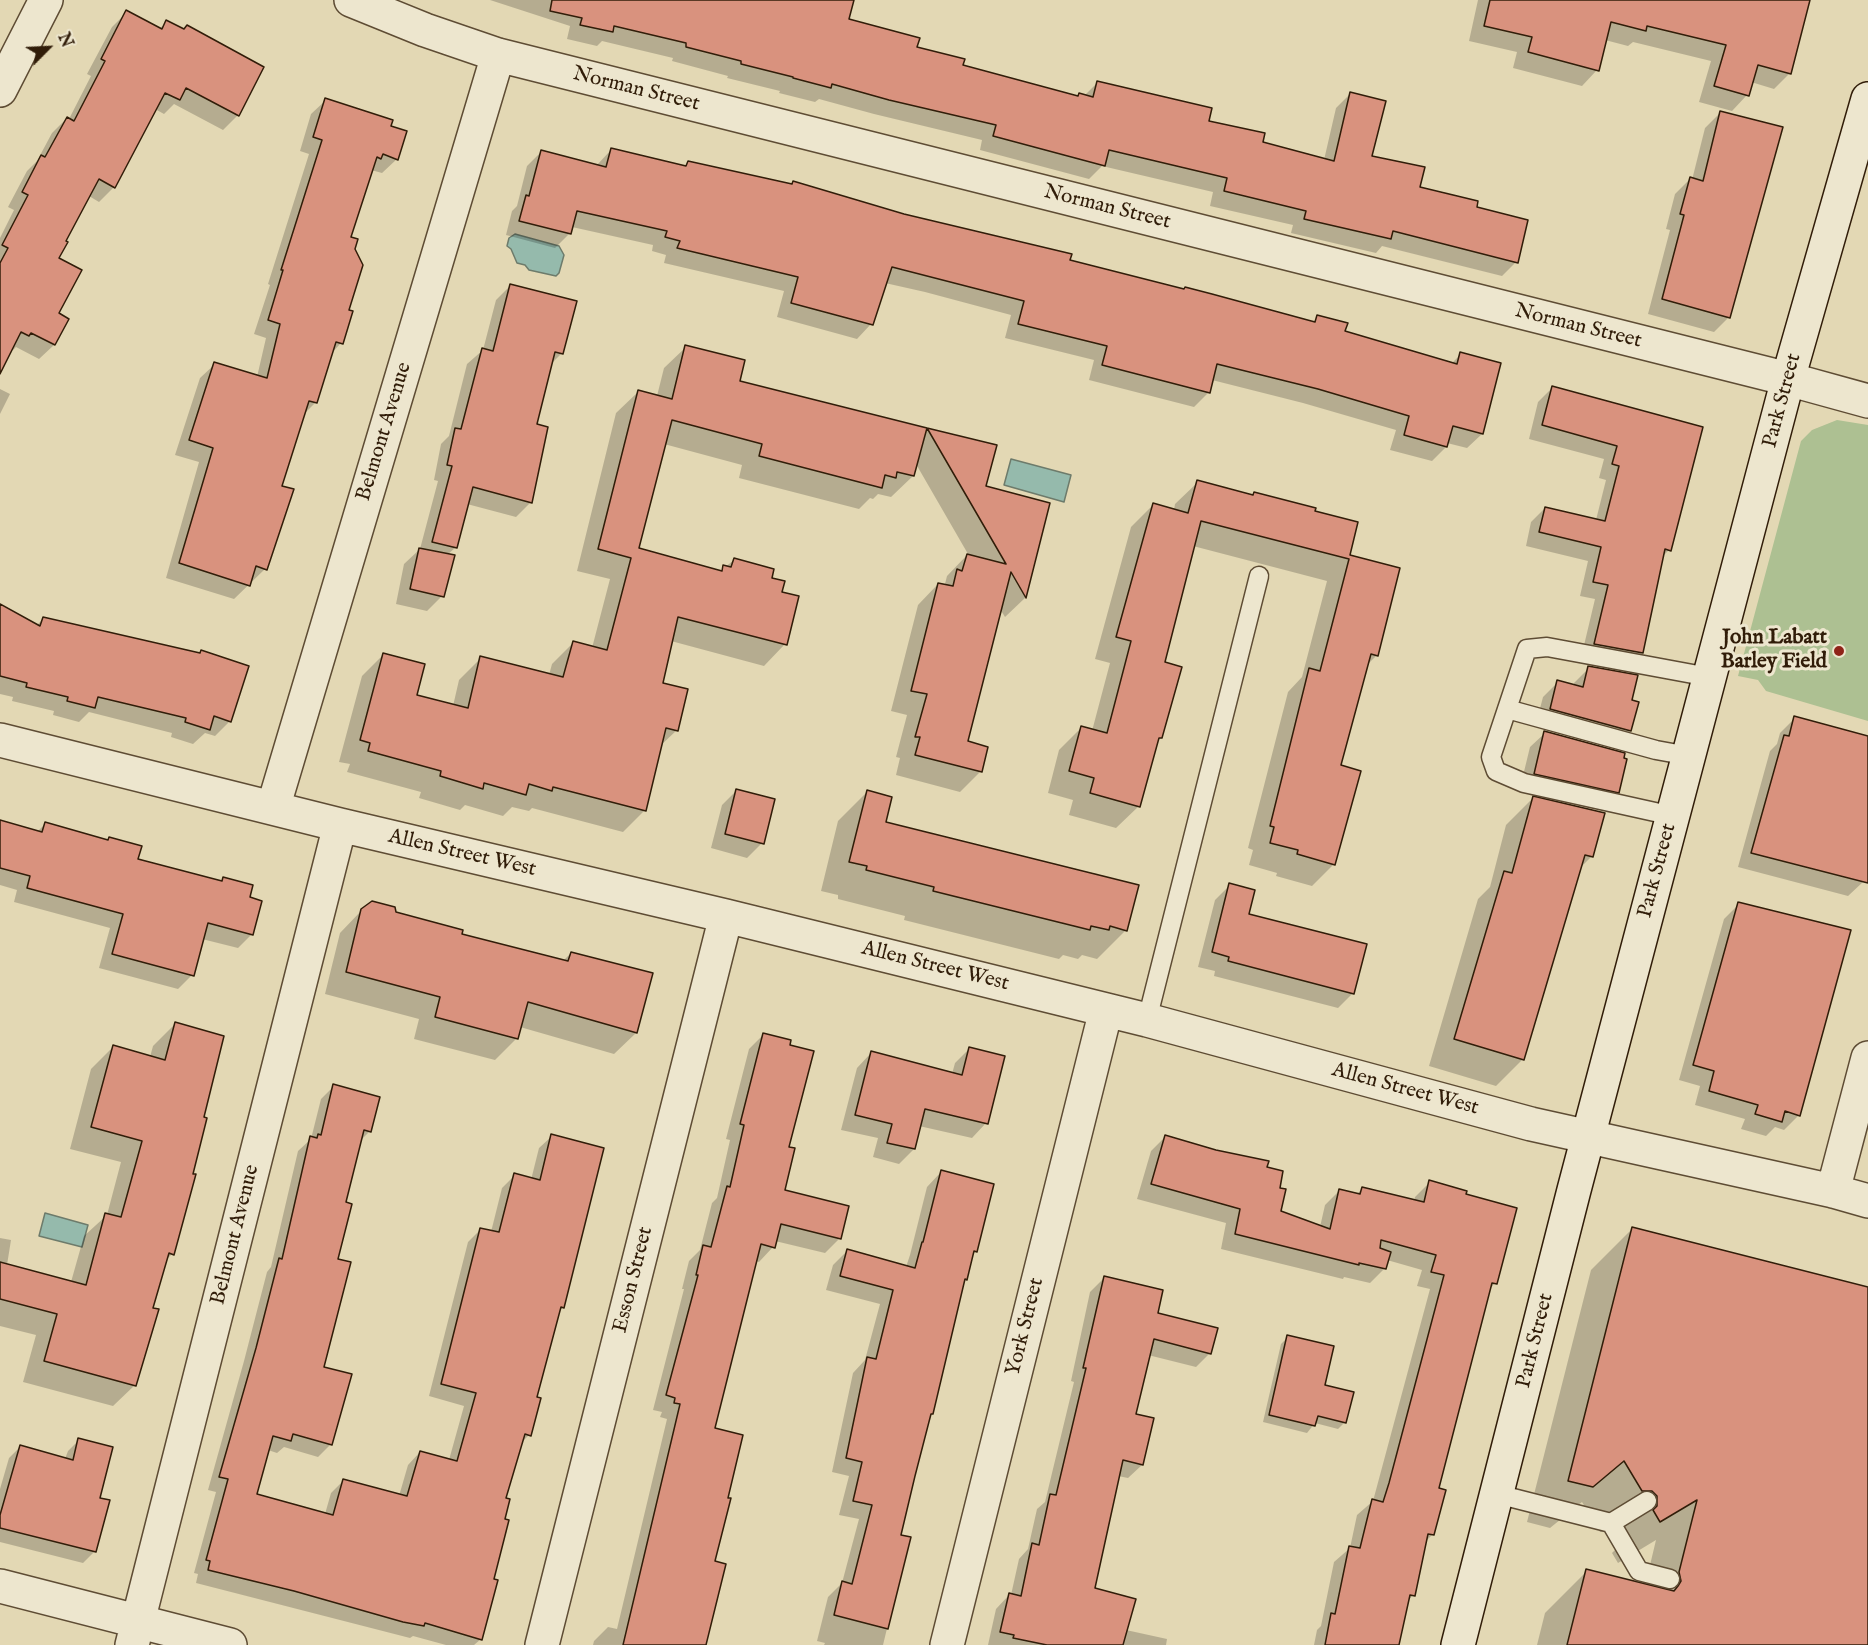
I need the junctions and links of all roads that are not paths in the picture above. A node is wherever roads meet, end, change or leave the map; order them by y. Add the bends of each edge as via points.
1 (46, 0) edge
2 (351, 0) edge
3 (498, 55) junction
4 (0, 90) edge
5 (1868, 99) edge
6 (1862, 149) edge
7 (1788, 380) junction
8 (1868, 401) edge
9 (1259, 576) dead end
10 (1709, 678) junction
11 (1507, 709) junction
12 (0, 740) edge
13 (1689, 756) junction
14 (273, 808) junction
15 (1673, 816) junction
16 (340, 825) junction
17 (726, 916) junction
18 (1106, 1010) junction
19 (1147, 1020) junction
20 (1868, 1058) edge
21 (1589, 1137) junction
22 (1833, 1191) junction
23 (1868, 1201) edge
24 (1497, 1494) junction
25 (1647, 1501) dead end
26 (1611, 1523) junction
27 (1670, 1579) dead end
28 (0, 1586) edge
29 (135, 1633) edge
30 (230, 1645) edge
31 (542, 1645) edge
32 (947, 1645) edge
33 (1458, 1645) edge

1 - 4 street
2 - 3 street, Norman Street
3 - 7 street, Norman Street
3 - 14 street, Belmont Avenue
5 - 6 street, Park Street
6 - 7 street, Park Street
7 - 8 street, Norman Street
7 - 10 street, Park Street
9 - 19 lane
10 - 11 lane via 1547,647 1527,650
10 - 13 street, Park Street
11 - 13 lane
11 - 15 lane via 1491,758 1496,771 1524,783
12 - 14 street, Allen Street West
13 - 15 street, Park Street
14 - 16 street, Allen Street West
15 - 21 street, Park Street
16 - 17 street, Allen Street West
16 - 29 street, Belmont Avenue
17 - 18 street, Allen Street West
17 - 31 street, Esson Street
18 - 19 street, Allen Street West
18 - 32 street, York Street
19 - 21 street, Allen Street West
20 - 22 street
21 - 22 street, Allen Street West
21 - 24 street, Park Street
22 - 23 street, Allen Street West
24 - 26 lane
24 - 33 street, Park Street
25 - 26 lane
26 - 27 lane via 1639,1571
28 - 29 street
29 - 30 street

